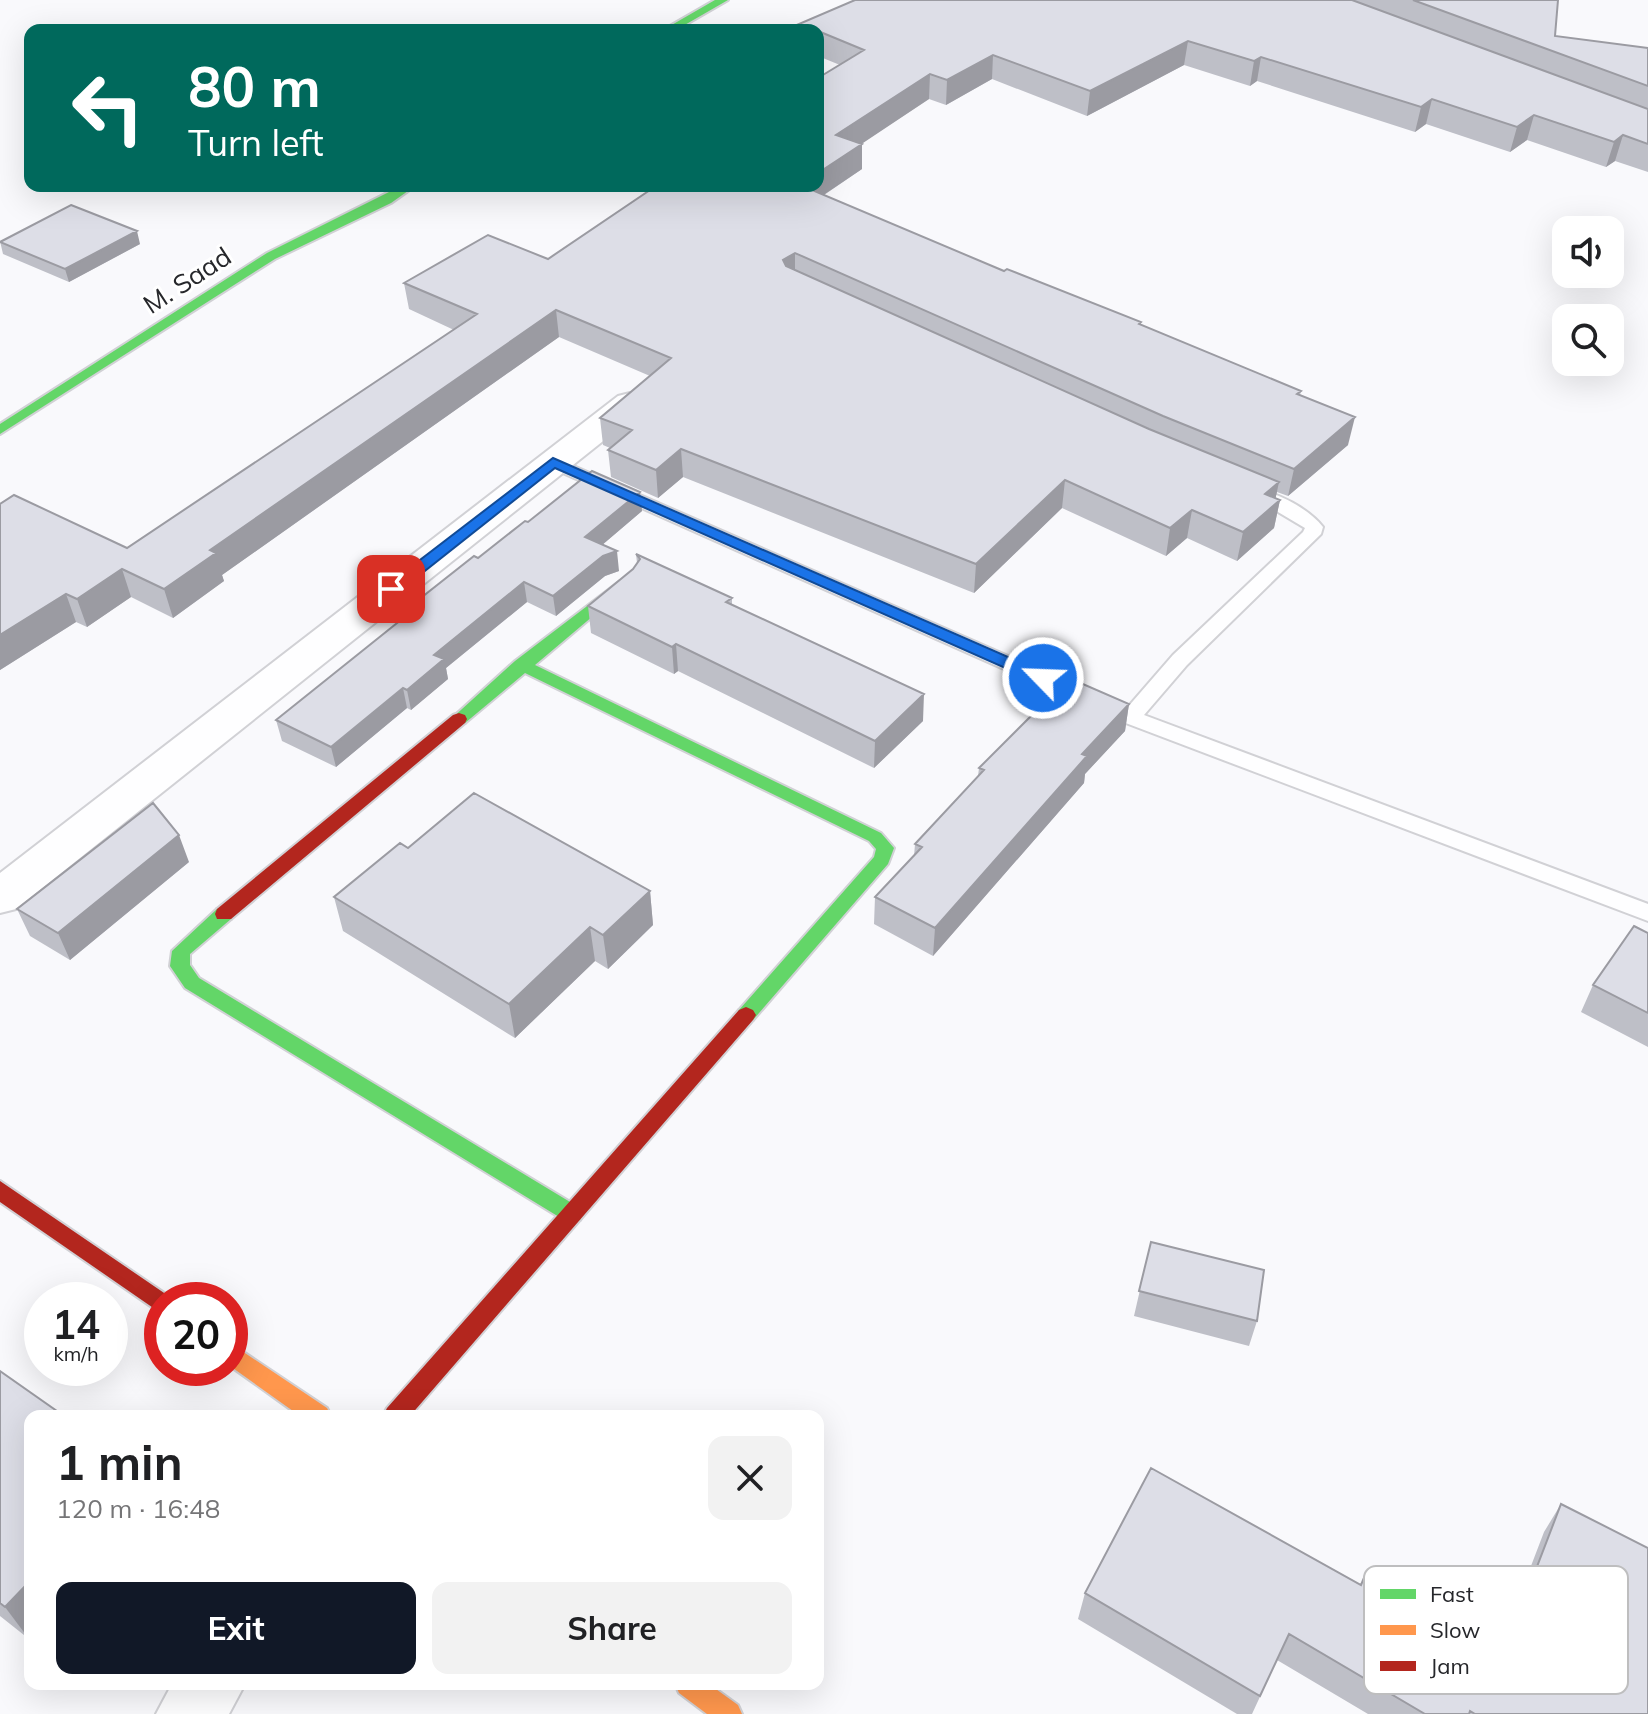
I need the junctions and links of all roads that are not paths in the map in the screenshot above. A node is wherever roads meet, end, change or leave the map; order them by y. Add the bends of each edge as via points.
1 (723, 0) edge
2 (679, 24) edge
3 (400, 192) edge
4 (630, 403) edge
5 (0, 430) edge
6 (553, 462) junction
7 (1235, 484) edge
8 (620, 586) edge
9 (521, 665) junction
10 (1130, 717) junction
11 (0, 897) edge
12 (1648, 913) edge
13 (0, 1190) edge
14 (572, 1214) junction
15 (144, 1291) edge
16 (248, 1366) edge
17 (311, 1410) edge
18 (400, 1410) edge
19 (209, 1690) edge
20 (696, 1690) edge
21 (188, 1714) edge
22 (729, 1714) edge

1 - 2 street
3 - 5 street, M. Saad via 271,256
4 - 6 street
6 - 10 lane
6 - 11 street
7 - 10 lane via 1290,507 1314,527 1312,534 1180,660
8 - 9 street
9 - 14 street via 875,837 885,848 882,859
9 - 14 street via 181,951 180,966 192,983
10 - 12 lane
13 - 15 street
14 - 18 street
16 - 17 street
19 - 21 street
20 - 22 street

